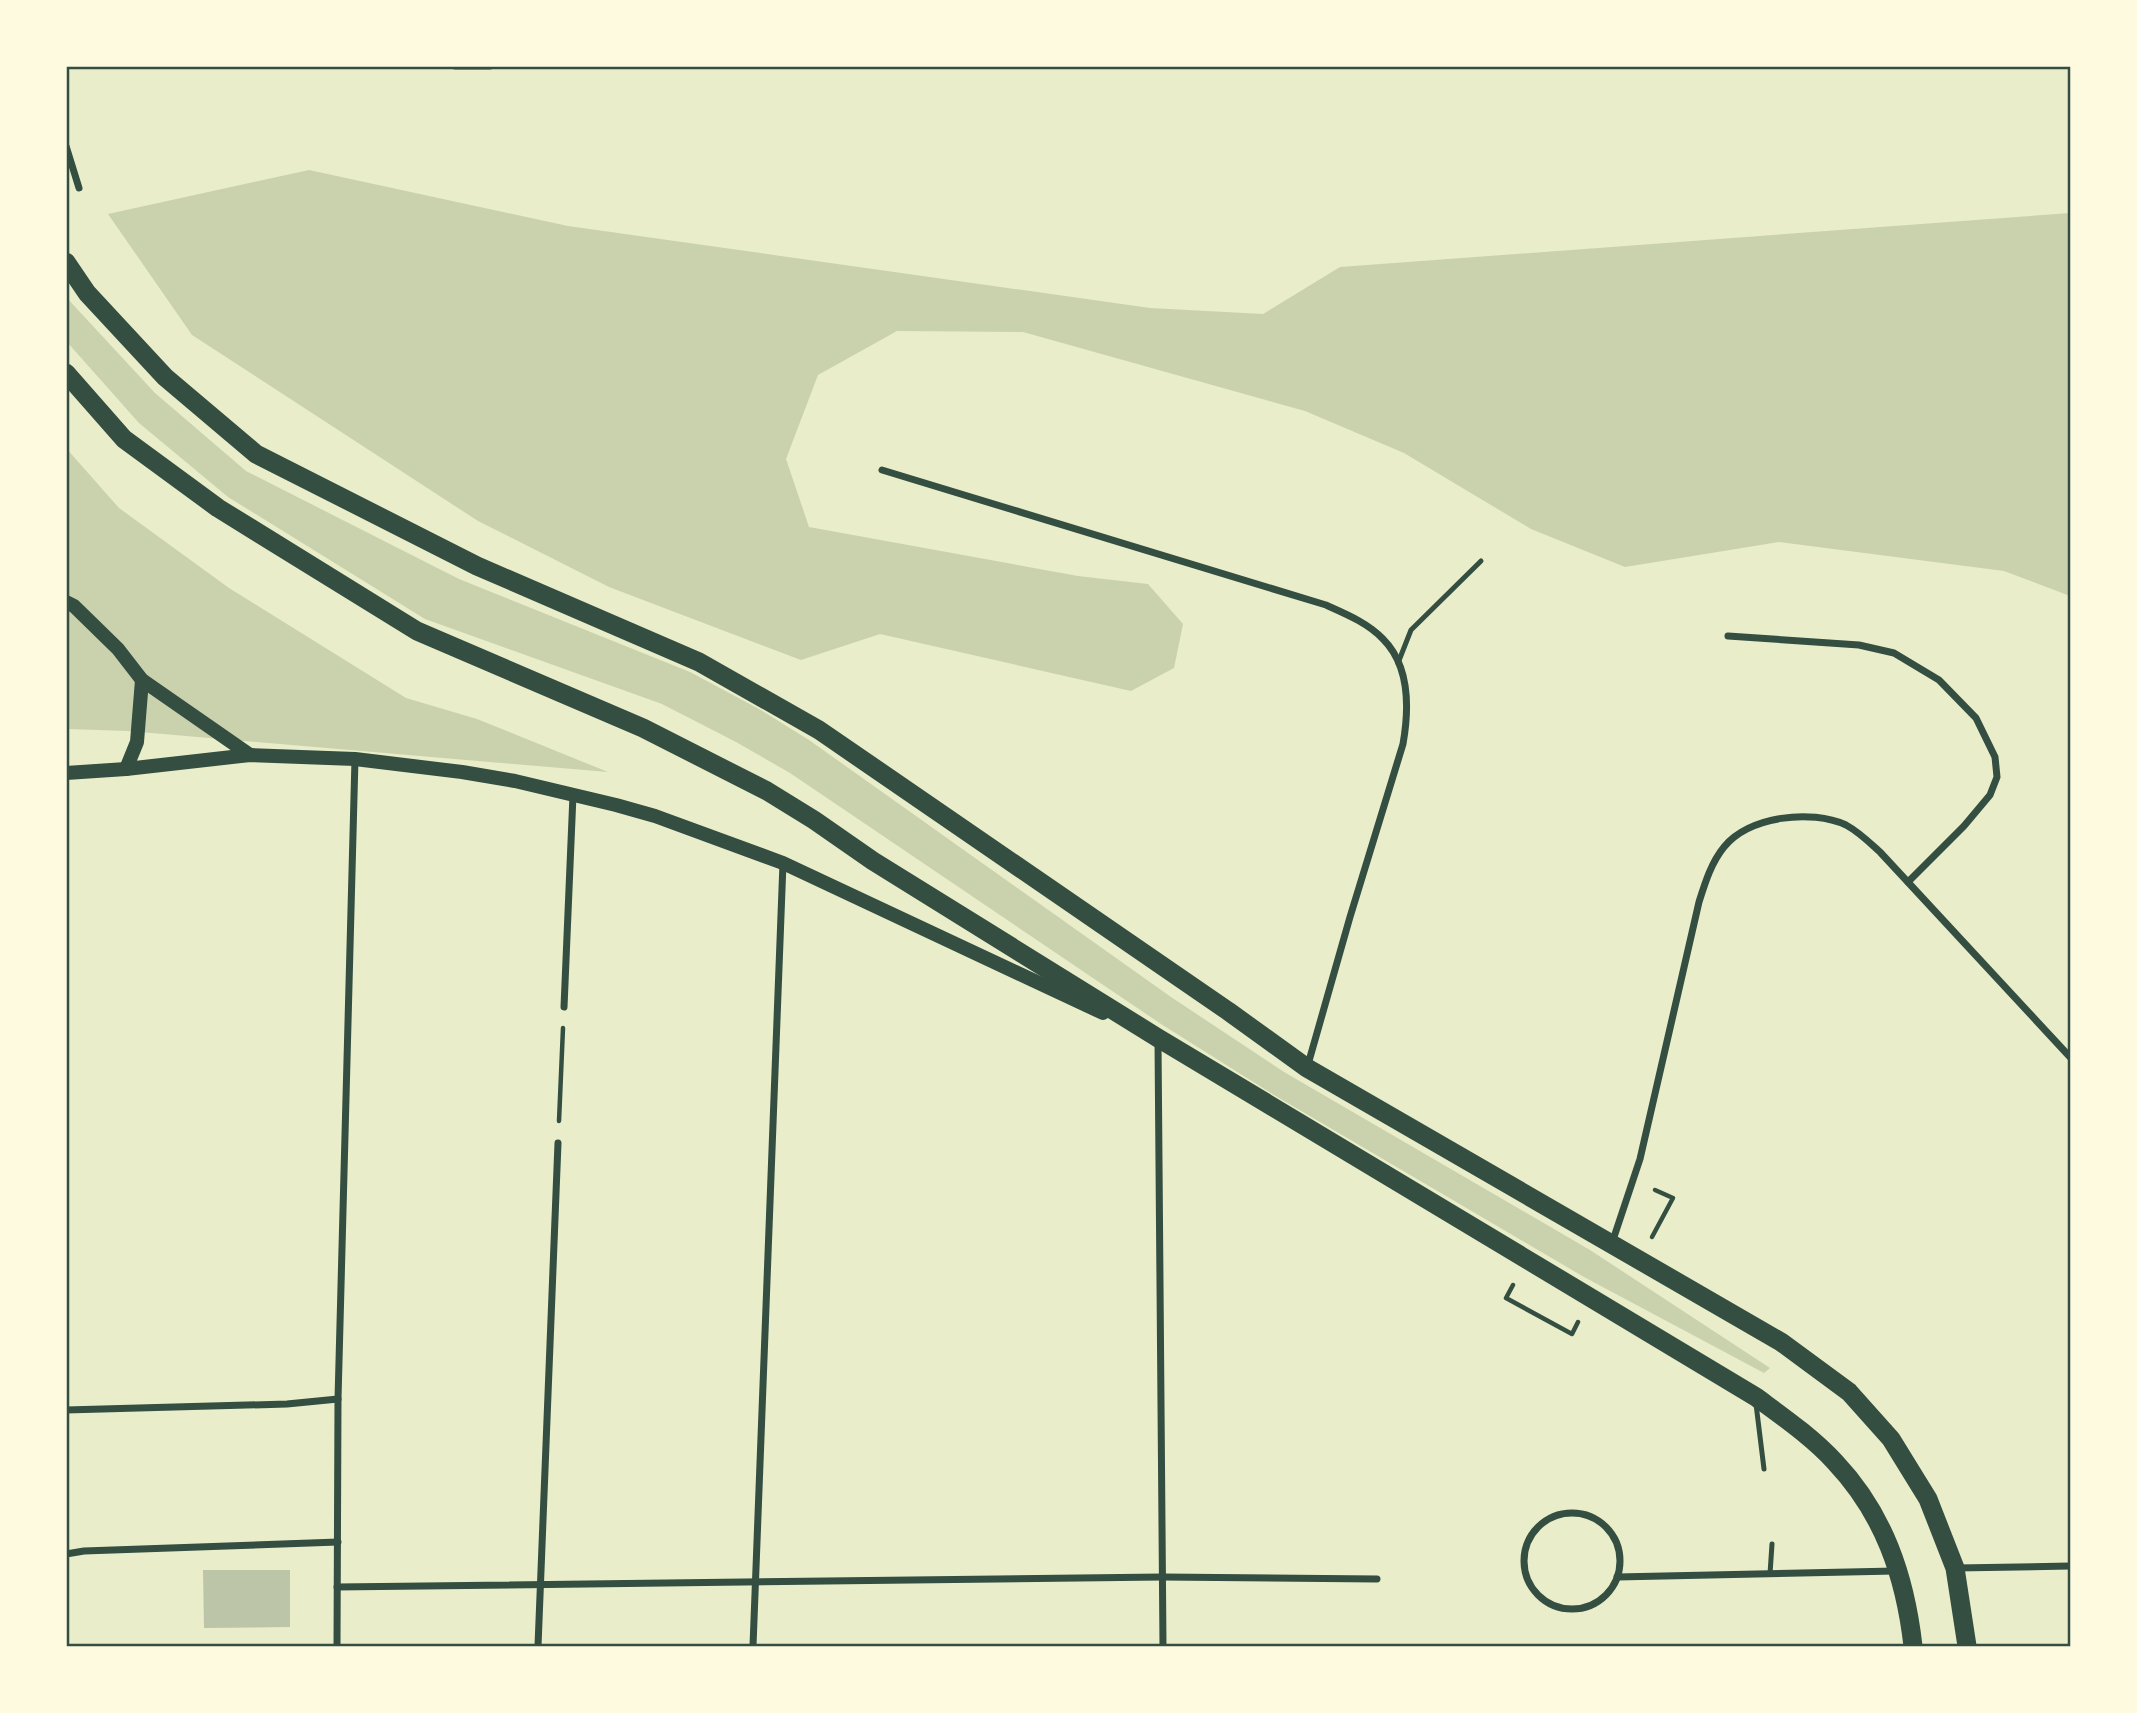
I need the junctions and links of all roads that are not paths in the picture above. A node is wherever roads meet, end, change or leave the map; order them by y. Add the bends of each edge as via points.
1 (455, 66) edge
2 (490, 66) edge
3 (66, 146) edge
4 (79, 188) dead end
5 (66, 262) edge
6 (66, 373) edge
7 (882, 470) dead end
8 (1481, 561) dead end
9 (66, 603) edge
10 (1728, 636) dead end
11 (1398, 663) junction
12 (142, 680) junction
13 (250, 755) junction
14 (355, 759) junction
15 (126, 769) junction
16 (66, 773) edge
17 (573, 795) junction
18 (783, 863) junction
19 (1908, 882) junction
20 (564, 1007) road end
21 (1158, 1038) junction
22 (2070, 1057) edge
23 (1307, 1068) junction
24 (558, 1143) road end
25 (1612, 1243) junction
26 (1756, 1397) junction
27 (338, 1399) junction
28 (66, 1410) edge
29 (1764, 1469) dead end
30 (338, 1542) junction
31 (1772, 1544) dead end
32 (66, 1554) edge
33 (2070, 1566) edge
34 (1955, 1568) junction
35 (1899, 1570) junction
36 (1770, 1574) junction
37 (1162, 1577) junction
38 (1618, 1577) junction
39 (1377, 1579) dead end
40 (755, 1582) junction
41 (540, 1585) junction
42 (337, 1587) junction
43 (337, 1647) edge
44 (538, 1647) edge
45 (753, 1647) edge
46 (1163, 1647) edge
47 (1913, 1647) edge
48 (1967, 1647) edge

1 - 2 street
3 - 4 street
5 - 23 highway via 87,293 164,377 256,454 477,565 699,662 819,730
6 - 21 highway via 124,439 218,508 417,631 643,728 767,792
7 - 11 street via 1326,605 1384,639
8 - 11 lane via 1411,630
9 - 12 main road via 118,649
10 - 19 street via 1859,645 1894,653 1939,680 1976,718 1995,757 1997,777 1990,795
11 - 23 street via 1407,704 1404,744
12 - 13 main road
12 - 15 main road via 136,742
13 - 14 main road
13 - 15 main road
14 - 17 main road via 463,772
14 - 27 street
15 - 16 main road
17 - 18 main road via 656,817
17 - 20 street
18 - 21 main road
18 - 40 street
19 - 22 street
19 - 25 street via 1868,841 1844,825 1818,817 1783,818 1755,826 1724,847 1708,873 1699,902 1640,1159
21 - 26 highway
21 - 37 street
23 - 25 highway
24 - 41 street
25 - 34 highway via 1781,1342 1849,1392 1891,1439 1928,1499
26 - 29 lane
26 - 35 highway via 1826,1453 1858,1489
27 - 28 street
27 - 30 street
30 - 32 street
30 - 42 street
31 - 36 lane
33 - 34 street
34 - 48 highway
35 - 36 street
35 - 47 highway
36 - 38 street
37 - 39 street
37 - 40 street
37 - 46 street
38 - 38 street via 1617,1545 1598,1520 1584,1514 1552,1516 1529,1538 1524,1553 1530,1584 1539,1597 1553,1605 1584,1608 1610,1591
40 - 41 street
40 - 45 street
41 - 42 street
41 - 44 street
42 - 43 street

